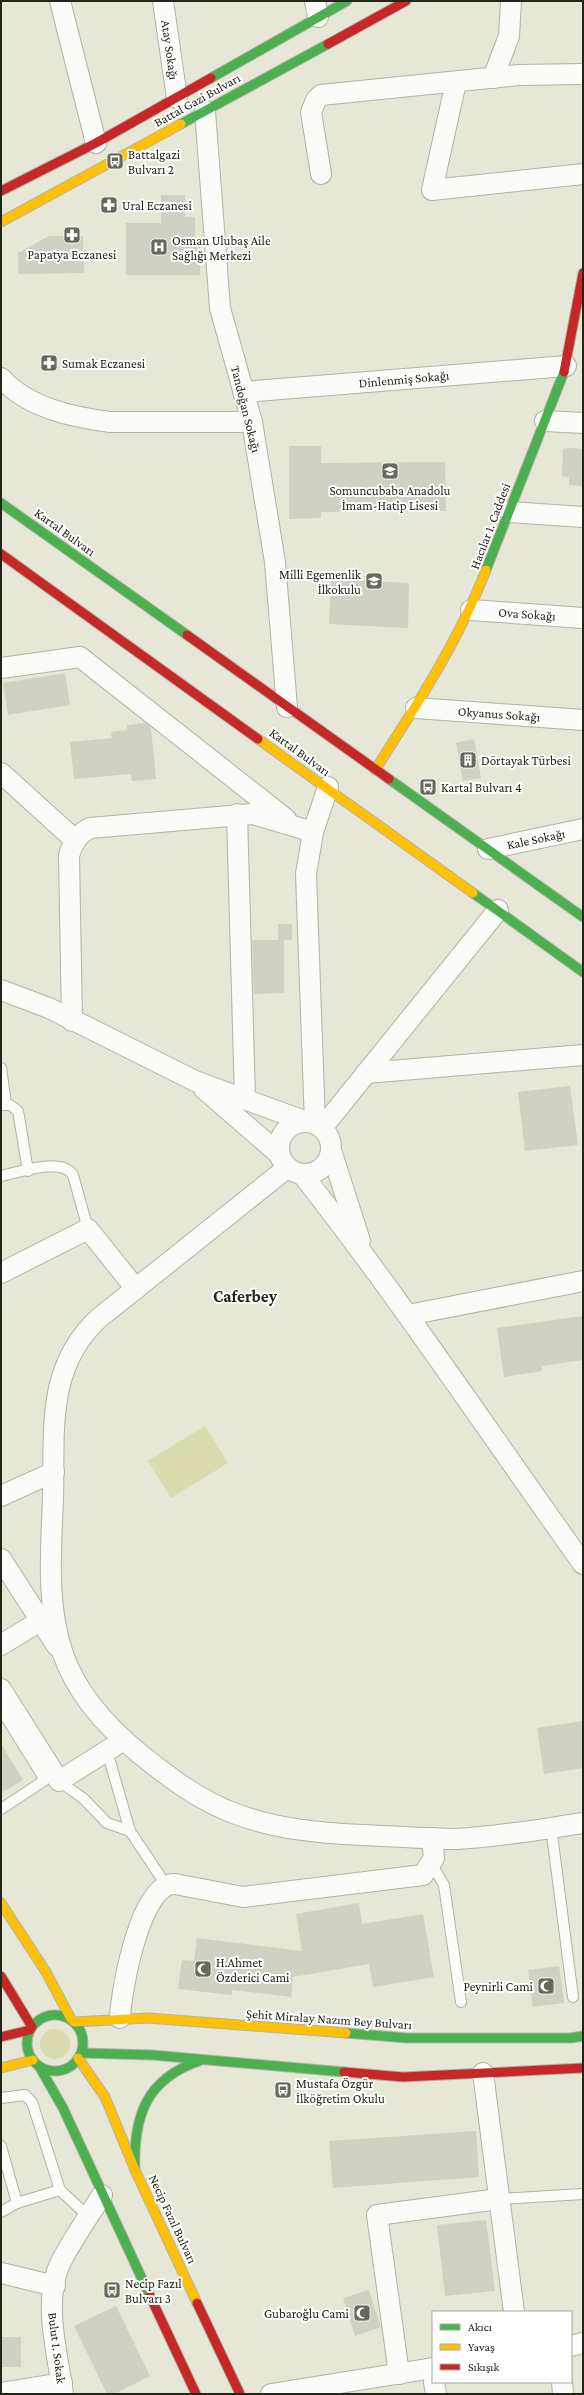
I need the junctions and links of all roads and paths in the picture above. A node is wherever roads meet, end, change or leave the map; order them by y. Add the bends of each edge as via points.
1 (60, 1) edge
2 (163, 1) edge
3 (347, 1) edge
4 (406, 1) edge
5 (511, 1) edge
6 (317, 9) edge
7 (583, 74) edge
8 (493, 78) junction
9 (456, 82) junction
10 (176, 98) junction
11 (205, 111) junction
12 (96, 143) junction
13 (321, 174) dead end
14 (583, 174) edge
15 (1, 191) edge
16 (1, 222) edge
17 (583, 273) edge
18 (572, 358) edge
19 (1, 378) edge
20 (243, 392) junction
21 (546, 421) junction
22 (252, 422) junction
23 (583, 422) edge
24 (1, 503) edge
25 (510, 512) junction
26 (583, 517) edge
27 (1, 554) edge
28 (471, 610) junction
29 (583, 618) edge
30 (1, 668) edge
31 (287, 707) junction
32 (416, 708) junction
33 (583, 720) edge
34 (376, 770) junction
35 (1, 773) edge
36 (328, 787) junction
37 (237, 814) junction
38 (583, 821) edge
39 (293, 825) junction
40 (583, 829) edge
41 (312, 832) junction
42 (75, 840) junction
43 (488, 849) junction
44 (498, 910) junction
45 (583, 917) edge
46 (583, 972) edge
47 (1, 990) edge
48 (72, 1021) junction
49 (583, 1055) edge
50 (1, 1068) edge
51 (366, 1073) junction
52 (195, 1081) junction
53 (245, 1099) junction
54 (3, 1105) edge
55 (314, 1124) junction
56 (331, 1150) junction
57 (289, 1165) junction
58 (28, 1171) junction
59 (1, 1176) edge
60 (88, 1228) junction
61 (365, 1254) junction
62 (1, 1273) edge
63 (583, 1282) edge
64 (136, 1289) junction
65 (408, 1315) junction
66 (54, 1472) junction
67 (1, 1496) edge
68 (1, 1559) edge
69 (583, 1564) edge
70 (40, 1621) junction
71 (1, 1645) edge
72 (62, 1652) junction
73 (1, 1689) edge
74 (1, 1710) edge
75 (124, 1740) junction
76 (107, 1751) junction
77 (59, 1781) junction
78 (1, 1809) edge
79 (583, 1823) edge
80 (551, 1827) junction
81 (130, 1831) junction
82 (432, 1838) junction
83 (432, 1865) junction
84 (166, 1885) junction
85 (1, 1903) edge
86 (1, 1976) edge
87 (573, 1997) dead end
88 (461, 2002) dead end
89 (120, 2018) junction
90 (72, 2021) junction
91 (31, 2029) junction
92 (583, 2036) edge
93 (1, 2037) edge
94 (80, 2056) junction
95 (206, 2060) junction
96 (36, 2063) junction
97 (1, 2068) edge
98 (583, 2068) edge
99 (482, 2073) junction
100 (1, 2098) edge
101 (1, 2146) edge
102 (135, 2170) junction
103 (60, 2190) junction
104 (102, 2194) junction
105 (583, 2194) edge
106 (499, 2199) junction
107 (17, 2204) junction
108 (1, 2212) edge
109 (89, 2217) junction
110 (1, 2273) edge
111 (54, 2286) junction
112 (514, 2311) edge
113 (583, 2344) edge
114 (572, 2346) edge
115 (432, 2373) edge
116 (398, 2374) junction
117 (434, 2383) edge
118 (562, 2383) edge
119 (62, 2388) edge
120 (1, 2393) edge
121 (196, 2394) edge
122 (240, 2394) edge
123 (271, 2394) edge
124 (436, 2394) edge
125 (563, 2394) edge

1 - 12 street
2 - 10 street, Atay Sokağı
3 - 6 main road, Battal Gazi Bulvarı
4 - 11 main road, Battal Gazi Bulvarı
5 - 8 street via 509,36
6 - 10 main road, Battal Gazi Bulvarı
7 - 8 street
8 - 9 street
9 - 13 street via 321,95 311,112
9 - 14 street via 432,190
10 - 12 main road, Battal Gazi Bulvarı
11 - 16 main road, Battal Gazi Bulvarı
11 - 20 street, Tandoğan Sokağı via 220,308
12 - 15 main road, Battal Gazi Bulvarı
17 - 18 main road, Hacılar 1. Caddesi
18 - 20 street, Dinlenmiş Sokağı
18 - 21 main road, Hacılar 1. Caddesi
19 - 22 street via 16,392 34,402 91,420
20 - 22 street, Tandoğan Sokağı
21 - 23 street
21 - 25 main road, Hacılar 1. Caddesi
22 - 31 street, Tandoğan Sokağı via 275,562
24 - 31 main road, Kartal Bulvarı
25 - 26 street
25 - 28 main road, Hacılar 1. Caddesi
27 - 36 main road, Kartal Bulvarı
28 - 29 street, Ova Sokağı
28 - 32 main road, Hacılar 1. Caddesi
30 - 39 street via 80,657
31 - 34 main road, Kartal Bulvarı
32 - 33 street, Okyanus Sokağı
32 - 34 main road, Hacılar 1. Caddesi
34 - 43 main road, Kartal Bulvarı
35 - 42 street
36 - 41 street
36 - 44 main road, Kartal Bulvarı
37 - 39 street via 253,814
37 - 42 street via 90,828
37 - 53 street
38 - 40 street
39 - 41 street
40 - 43 street, Kale Sokağı
41 - 55 street via 306,893
42 - 48 street via 69,864
43 - 45 main road, Kartal Bulvarı
44 - 46 main road, Kartal Bulvarı
44 - 51 street
47 - 48 street via 43,1006
48 - 52 street
49 - 51 street
50 - 54 lane
51 - 55 street
52 - 53 street
52 - 57 street
53 - 55 street
54 - 58 lane via 14,1107 18,1111
55 - 56 street via 329,1138
55 - 57 street via 298,1122 284,1130 278,1146
56 - 57 street via 329,1158 318,1171
56 - 61 street
57 - 61 street
57 - 64 street
58 - 59 lane
58 - 60 lane via 56,1165 68,1169 73,1175
60 - 62 street
60 - 64 street
61 - 65 street
63 - 65 street
64 - 66 street via 89,1327 67,1360 57,1398
65 - 69 street
66 - 67 street
66 - 72 street via 50,1563
68 - 70 street via 13,1574
70 - 71 street
70 - 72 street
72 - 75 street via 86,1698
73 - 77 street
74 - 78 lane via 45,1780
75 - 76 street
75 - 82 street via 186,1789 209,1802 256,1821 300,1830
76 - 77 street
76 - 81 lane
77 - 81 lane via 84,1799 107,1823
79 - 80 street
80 - 82 street via 457,1839
80 - 87 lane
81 - 84 lane
82 - 83 street via 435,1851
83 - 84 street via 423,1875 243,1897 174,1884
83 - 88 lane via 444,1885
84 - 89 street via 147,1911 131,1951 121,1995
85 - 90 main road via 46,1972
86 - 91 main road
89 - 90 main road, Şehit Miralay Nazım Bey Bulvarı
89 - 92 main road, Şehit Miralay Nazım Bey Bulvarı via 407,2038
90 - 91 main road via 58,2015 45,2016
90 - 94 main road via 82,2033
91 - 93 main road
91 - 96 main road via 27,2044
94 - 95 main road via 152,2055
94 - 96 main road via 65,2069 52,2070
94 - 102 main road, Necip Fazıl Bulvarı via 105,2096
95 - 99 main road via 403,2077
95 - 102 main road via 178,2068 166,2075 149,2093 137,2123
96 - 97 main road
96 - 104 main road via 63,2108
98 - 99 main road
99 - 106 street
100 - 103 lane via 25,2094 32,2102
101 - 107 lane
102 - 122 main road, Necip Fazıl Bulvarı
103 - 107 lane
103 - 109 lane
104 - 109 street, Bulut 1. Sokak
104 - 121 main road
105 - 106 lane
106 - 112 street
106 - 116 street via 378,2215
107 - 108 lane
109 - 111 street, Bulut 1. Sokak via 59,2266
110 - 111 street
111 - 119 street, Bulut 1. Sokak via 52,2310
113 - 114 street
115 - 116 street
116 - 123 street
117 - 124 street
118 - 125 street
119 - 120 street

